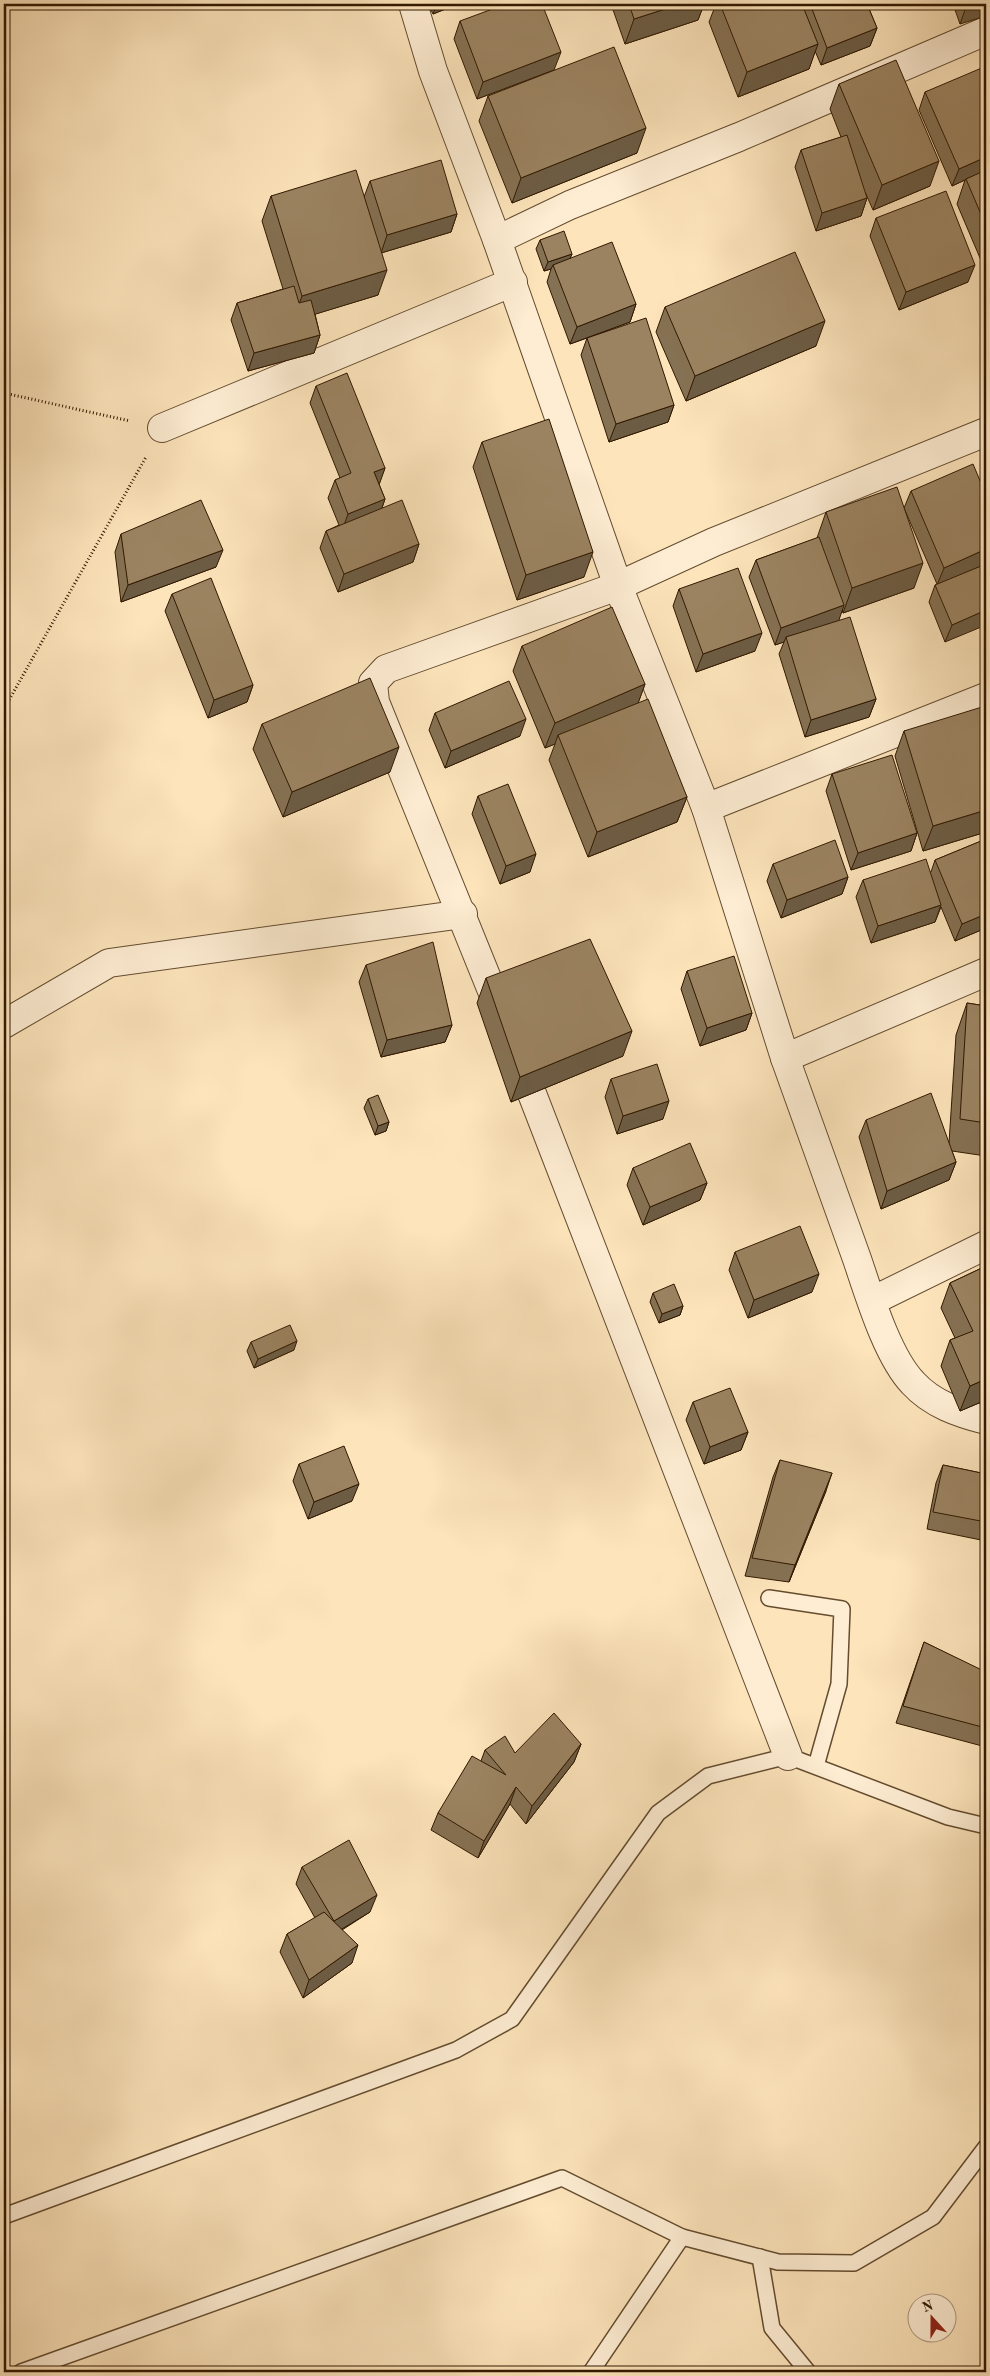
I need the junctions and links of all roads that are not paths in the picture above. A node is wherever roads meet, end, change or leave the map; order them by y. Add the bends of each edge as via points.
1 (413, 4) edge
2 (986, 31) edge
3 (497, 240) junction
4 (514, 282) junction
5 (162, 428) road end
6 (986, 432) edge
7 (618, 586) junction
8 (986, 696) edge
9 (706, 808) junction
10 (463, 914) junction
11 (986, 972) edge
12 (4, 1024) edge
13 (785, 1058) junction
14 (986, 1245) edge
15 (872, 1301) junction
16 (986, 1420) edge
17 (769, 1598) dead end
18 (788, 1756) junction
19 (816, 1766) junction
20 (986, 1826) edge
21 (986, 2147) edge
22 (4, 2216) edge
23 (682, 2237) junction
24 (760, 2257) junction
25 (21, 2372) edge
26 (591, 2372) edge
27 (808, 2372) edge

1 - 3 street via 433,71
2 - 3 street via 570,205
3 - 4 street
4 - 5 street
4 - 7 street
6 - 7 street via 714,542
7 - 9 street
7 - 10 street via 386,669 374,683 375,702
8 - 9 street
9 - 13 street
10 - 12 street via 109,963
10 - 18 street
11 - 13 street
13 - 15 street
14 - 15 street
15 - 16 street via 895,1356 912,1382 944,1406
17 - 19 lane via 842,1609 839,1684
18 - 19 lane
18 - 22 lane via 708,1776 658,1813 512,2019 456,2050
19 - 20 lane via 948,1817
21 - 24 lane via 933,2217 854,2263 778,2262
23 - 24 lane
23 - 25 lane via 562,2178
23 - 26 lane
24 - 27 lane via 772,2328

